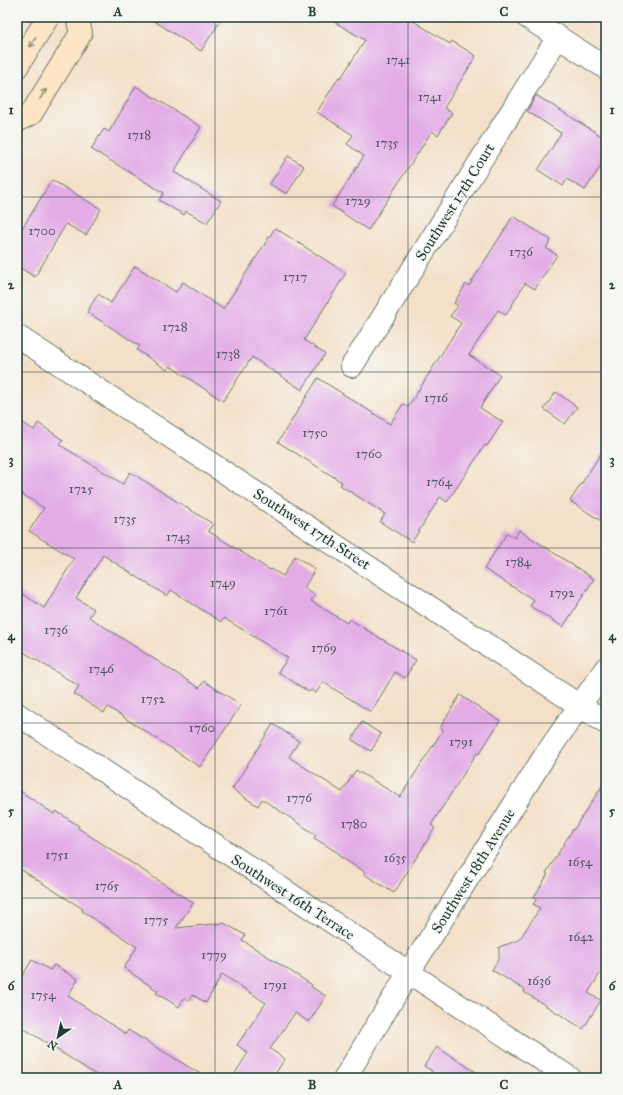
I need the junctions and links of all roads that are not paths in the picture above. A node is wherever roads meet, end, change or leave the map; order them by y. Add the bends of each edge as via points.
1 (48, 17) edge
2 (77, 17) edge
3 (527, 17) edge
4 (558, 37) junction
5 (17, 67) edge
6 (606, 68) edge
7 (17, 121) edge
8 (17, 336) edge
9 (352, 366) dead end
10 (606, 668) edge
11 (580, 706) junction
12 (17, 714) edge
13 (606, 723) edge
14 (409, 972) junction
15 (345, 1078) edge
16 (570, 1078) edge

1 -> 5 main road
7 -> 2 main road via 31,114 81,33
3 - 4 street
4 - 6 street
4 - 9 street, Southwest 17th Court
8 - 11 street, Southwest 17th Street
10 - 11 street, Southwest 18th Avenue
11 - 13 street, Southwest 17th Street
11 - 14 street, Southwest 18th Avenue via 544,757
12 - 14 street, Southwest 16th Terrace
14 - 15 street, Southwest 18th Avenue
14 - 16 street, Southwest 16th Terrace

